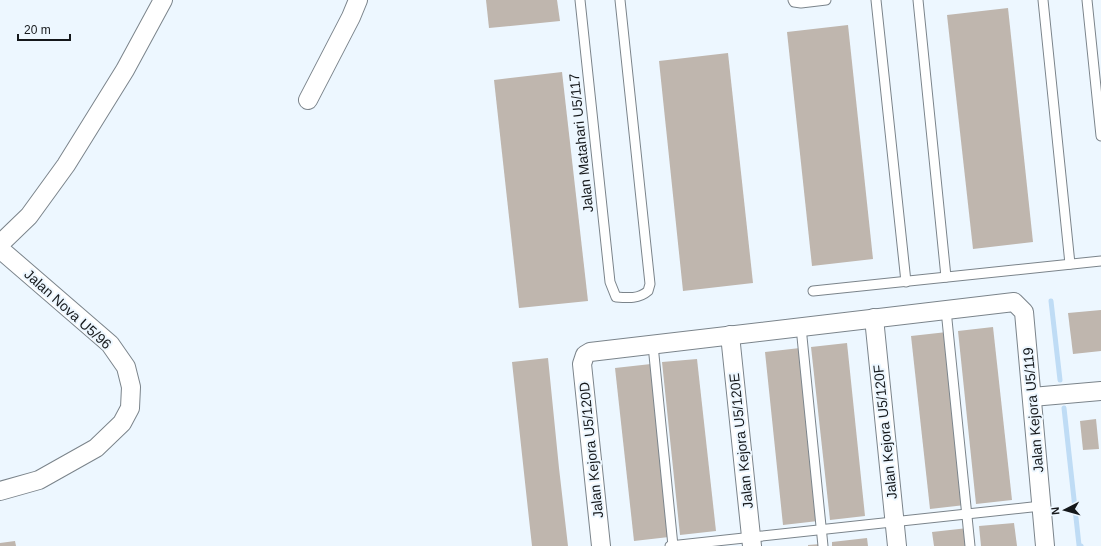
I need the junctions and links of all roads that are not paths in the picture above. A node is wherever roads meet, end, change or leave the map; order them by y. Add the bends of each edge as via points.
1 (164, 0) edge
2 (358, 0) edge
3 (580, 0) edge
4 (620, 0) edge
5 (793, 0) edge
6 (826, 0) edge
7 (876, 0) edge
8 (918, 0) edge
9 (1043, 0) edge
10 (1087, 0) edge
11 (308, 100) dead end
12 (1101, 136) edge
13 (0, 244) edge
14 (0, 249) edge
15 (1101, 261) edge
16 (1070, 264) junction
17 (946, 278) junction
18 (906, 282) junction
19 (813, 291) dead end
20 (946, 310) junction
21 (874, 318) junction
22 (801, 327) junction
23 (730, 335) junction
24 (653, 345) junction
25 (1101, 391) edge
26 (1032, 397) junction
27 (0, 491) edge
28 (1041, 506) junction
29 (967, 514) junction
30 (894, 522) junction
31 (821, 530) junction
32 (751, 542) edge
33 (601, 546) edge
34 (670, 546) edge
35 (673, 546) edge
36 (823, 546) edge
37 (897, 546) edge
38 (970, 546) edge
39 (1045, 546) edge

1 - 13 street via 125,70 66,165 29,216
2 - 11 street
3 - 4 lane, Jalan Matahari U5/117 via 610,282 616,297 628,298 643,295 648,291 650,284
5 - 6 lane via 801,3
7 - 18 lane
8 - 17 lane
9 - 16 lane
10 - 12 lane
14 - 27 street, Jalan Nova U5/96 via 110,344 126,367 131,387 130,408 122,423 96,448 40,480
15 - 16 lane
16 - 17 lane
17 - 18 lane
18 - 19 lane
20 - 21 street
20 - 26 street, Jalan Kejora U5/119 via 1014,302 1024,312
20 - 29 lane
21 - 22 street
21 - 30 street, Jalan Kejora U5/120F
22 - 23 street
22 - 31 lane
23 - 24 street
23 - 32 street, Jalan Kejora U5/120E
24 - 33 street, Jalan Kejora U5/120D via 590,352 585,355 582,364
24 - 35 lane
25 - 26 street
26 - 28 street, Jalan Kejora U5/119
28 - 29 lane
28 - 39 street, Jalan Kejora U5/119
29 - 30 lane
29 - 38 lane
30 - 31 lane
30 - 37 street, Jalan Kejora U5/120F
31 - 32 lane
31 - 36 lane
32 - 35 lane
34 - 35 lane

